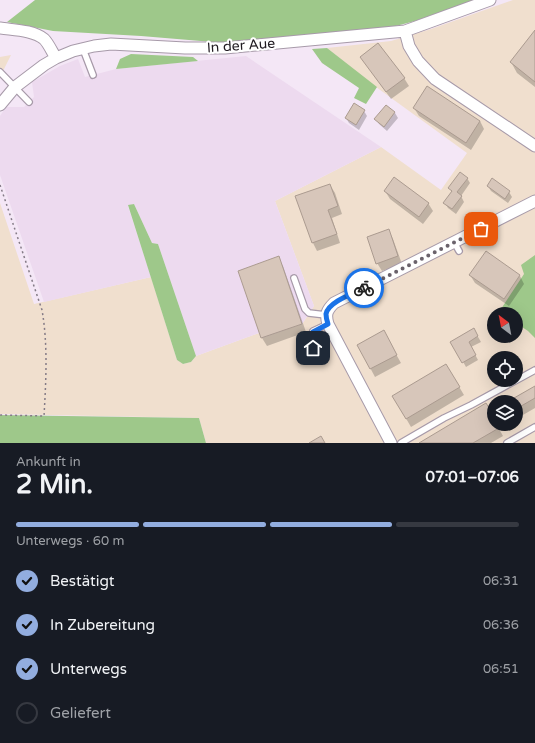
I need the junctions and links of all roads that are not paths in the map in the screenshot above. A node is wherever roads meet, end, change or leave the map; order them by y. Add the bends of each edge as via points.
1 (490, 0) edge
2 (0, 28) edge
3 (405, 31) junction
4 (83, 49) junction
5 (56, 58) junction
6 (0, 72) edge
7 (93, 75) dead end
8 (15, 87) junction
9 (29, 102) dead end
10 (0, 104) edge
11 (535, 146) edge
12 (535, 201) edge
13 (294, 278) dead end
14 (327, 320) junction
15 (313, 348) dead end
16 (535, 370) edge
17 (535, 427) edge
18 (391, 443) edge
19 (401, 443) edge
20 (507, 443) edge

1 - 3 street, In der Aue
2 - 5 street via 32,33 43,39
3 - 4 street, In der Aue via 225,48 111,44
3 - 11 street via 409,46 435,79 523,133
4 - 5 street, In der Aue
4 - 7 lane
5 - 8 street, In der Aue
6 - 8 lane
8 - 9 lane
8 - 10 street, In der Aue
12 - 14 street via 456,247 370,289 332,301 328,308
13 - 14 lane via 309,313
14 - 15 lane via 313,332 310,339
14 - 18 street
16 - 19 lane
17 - 20 lane

